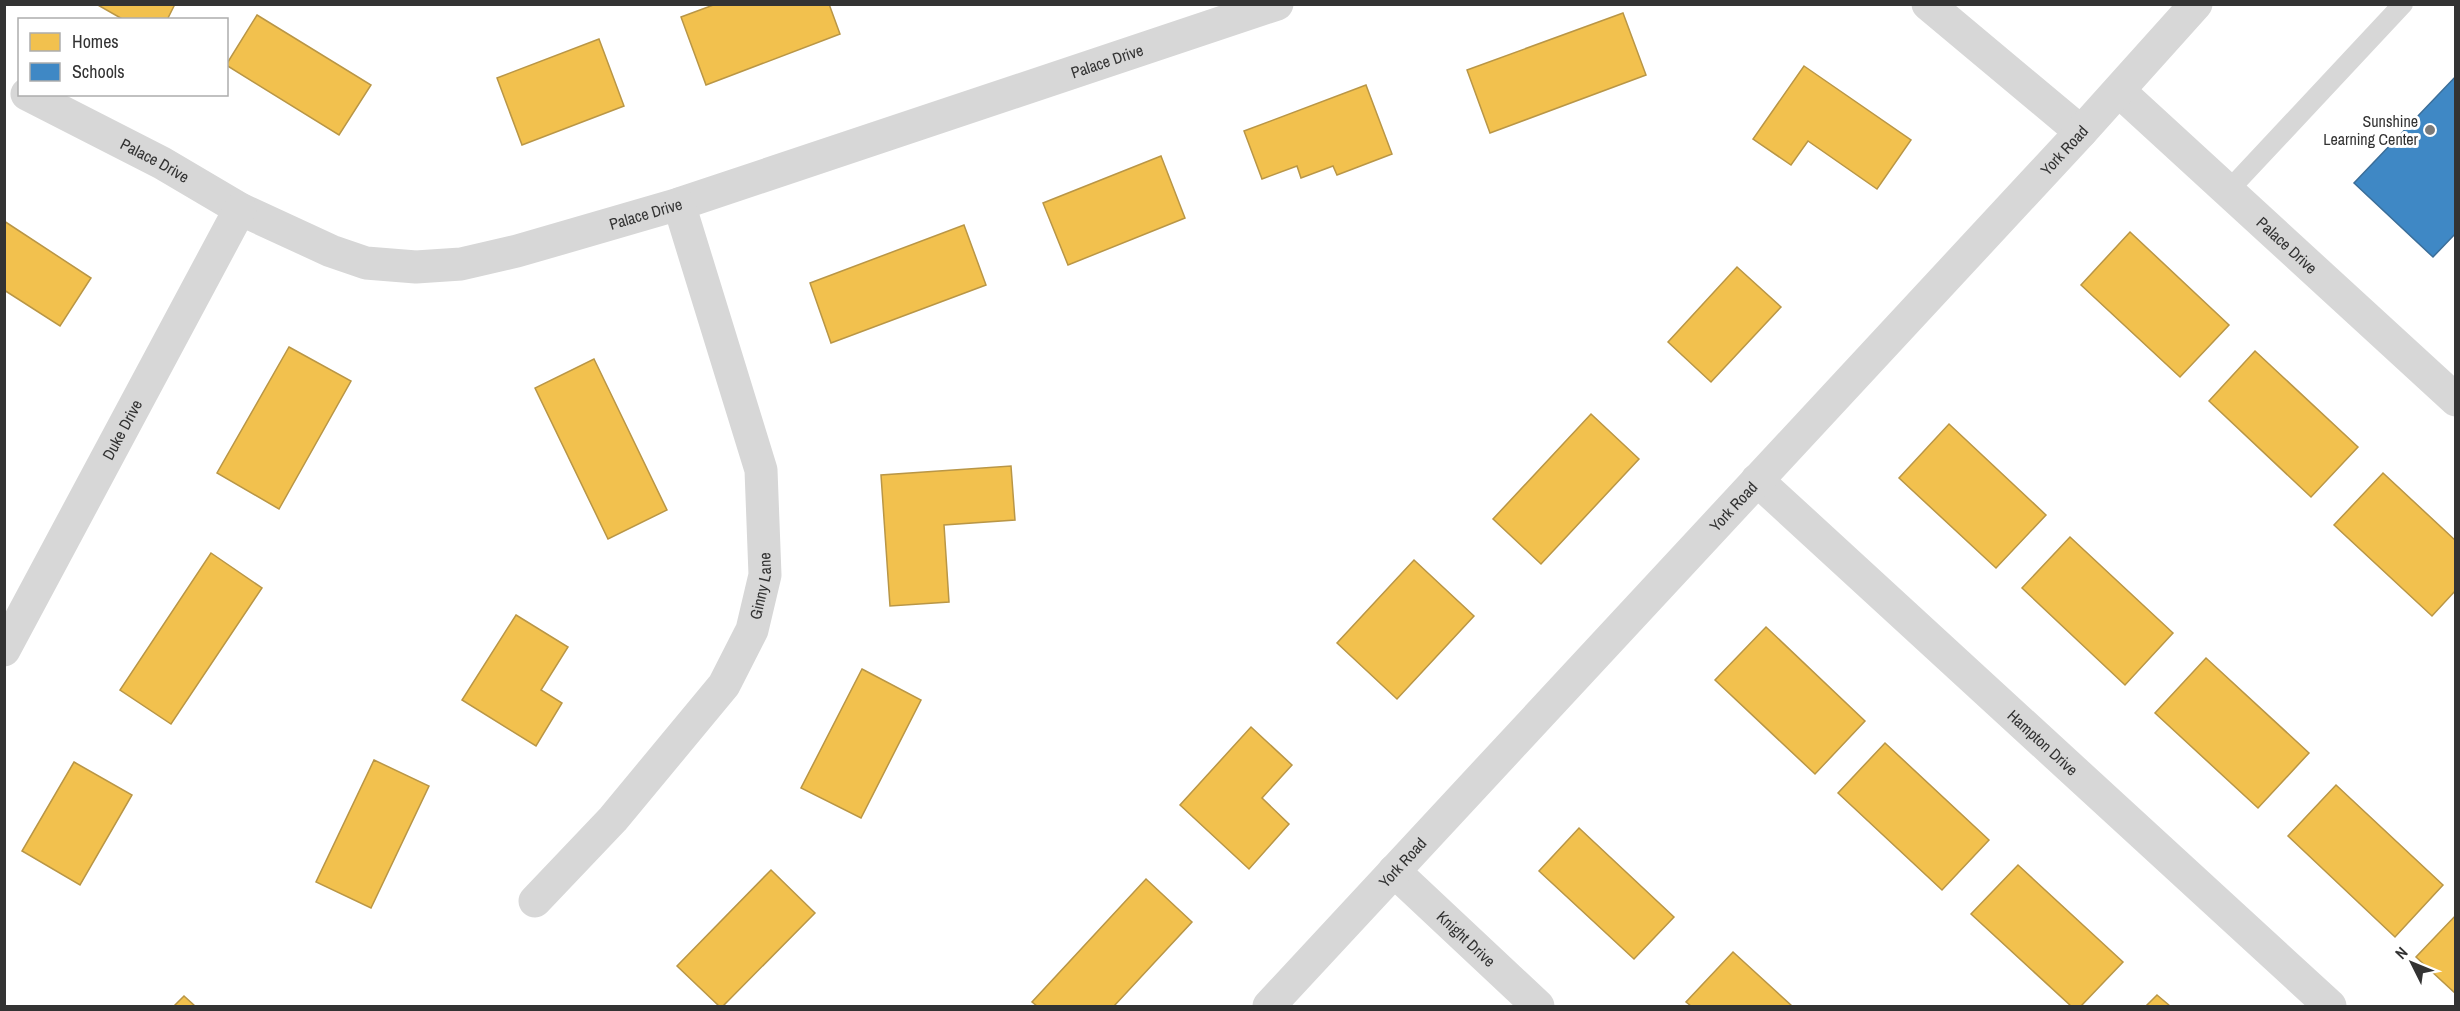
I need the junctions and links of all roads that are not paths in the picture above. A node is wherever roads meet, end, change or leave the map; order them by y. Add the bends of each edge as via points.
1 (1277, 4) edge
2 (1928, 4) edge
3 (2196, 4) edge
4 (2403, 4) edge
5 (4, 83) edge
6 (18, 90) edge
7 (2119, 91) junction
8 (31, 96) edge
9 (2081, 132) junction
10 (2228, 191) junction
11 (679, 204) junction
12 (240, 209) junction
13 (2456, 400) edge
14 (1757, 480) junction
15 (4, 650) edge
16 (1394, 871) junction
17 (535, 901) dead end
18 (1269, 1006) edge
19 (1538, 1006) edge
20 (2330, 1006) edge

1 - 11 street, Palace Drive
2 - 9 street
3 - 7 street, York Road
4 - 10 lane
5 - 6 street
7 - 9 street, York Road
7 - 10 street, Palace Drive
8 - 12 street, Palace Drive via 162,163
9 - 14 street, York Road
10 - 13 street, Palace Drive
11 - 12 street, Palace Drive via 517,251 461,264 416,267 366,263
11 - 17 street, Ginny Lane via 761,470 765,574 752,630 724,685 613,819
12 - 15 street, Duke Drive
14 - 16 street, York Road
14 - 20 street, Hampton Drive
16 - 18 street, York Road
16 - 19 street, Knight Drive

